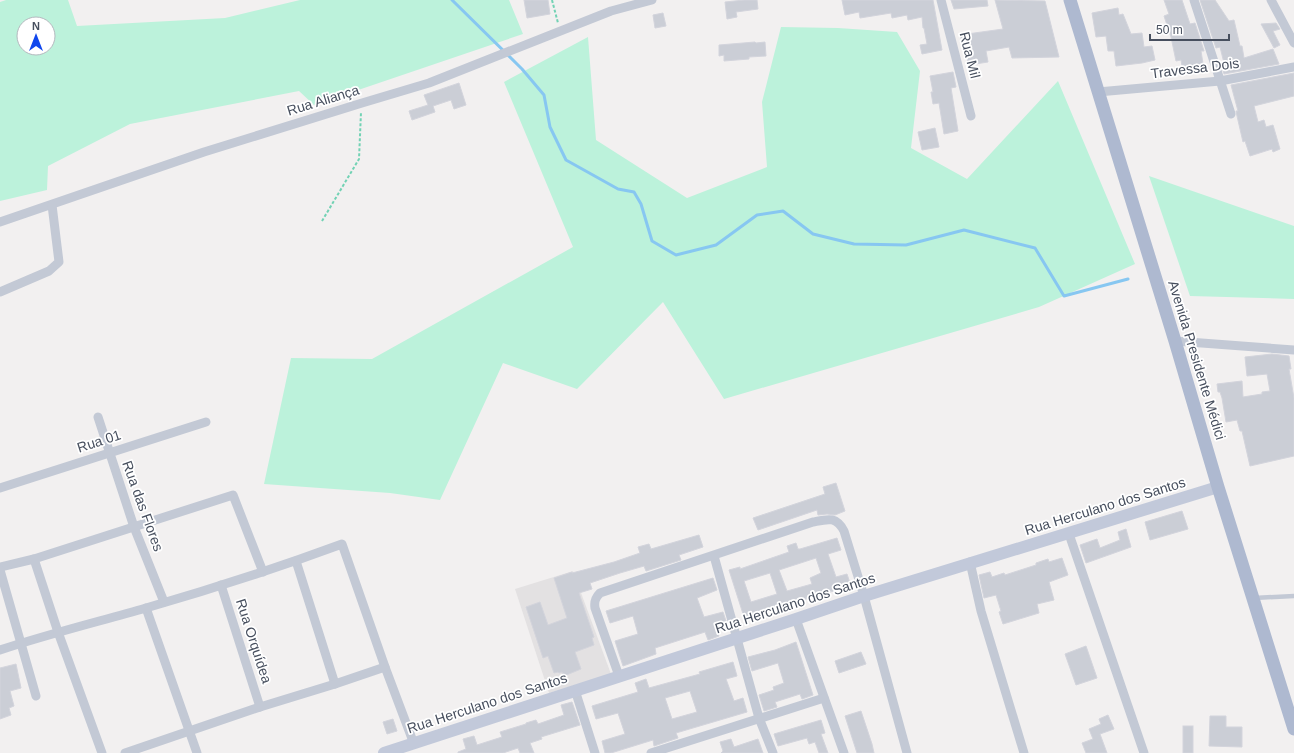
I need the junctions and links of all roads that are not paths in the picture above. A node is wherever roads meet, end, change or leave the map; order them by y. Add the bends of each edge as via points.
1 (652, 0) edge
2 (942, 0) edge
3 (1070, 0) edge
4 (1194, 0) edge
5 (1270, 0) edge
6 (1294, 43) edge
7 (1294, 67) edge
8 (1220, 81) junction
9 (1098, 92) junction
10 (1231, 114) dead end
11 (971, 116) dead end
12 (52, 205) junction
13 (0, 222) edge
14 (0, 292) edge
15 (1175, 341) junction
16 (1294, 350) edge
17 (98, 417) dead end
18 (206, 422) dead end
19 (109, 452) junction
20 (1218, 487) junction
21 (0, 488) edge
22 (134, 527) junction
23 (1069, 534) junction
24 (714, 556) junction
25 (34, 559) junction
26 (296, 561) junction
27 (970, 562) junction
28 (0, 568) edge
29 (263, 572) junction
30 (221, 585) junction
31 (864, 596) junction
32 (1294, 596) edge
33 (1253, 598) junction
34 (164, 602) junction
35 (146, 608) junction
36 (796, 619) junction
37 (58, 632) junction
38 (737, 638) junction
39 (22, 643) junction
40 (0, 650) edge
41 (384, 667) junction
42 (619, 676) junction
43 (335, 684) junction
44 (575, 690) junction
45 (36, 696) dead end
46 (824, 698) junction
47 (260, 707) junction
48 (759, 718) junction
49 (1294, 728) edge
50 (189, 732) junction
51 (414, 744) junction
52 (102, 753) edge
53 (125, 753) edge
54 (197, 753) edge
55 (384, 753) edge
56 (595, 753) edge
57 (651, 753) edge
58 (773, 753) edge
59 (844, 753) edge
60 (907, 753) edge
61 (1024, 753) edge
62 (1144, 753) edge

1 - 12 street, Rua Aliança via 611,11 429,84 204,152
2 - 11 street, Rua Mil
3 - 9 main road, Avenida Presidente Médici
4 - 8 street
5 - 6 street
7 - 8 street, Travessa Dois
8 - 9 street, Travessa Dois
8 - 10 street
9 - 15 main road, Avenida Presidente Médici
12 - 13 street, Rua Aliança
12 - 14 street via 58,262 49,271
15 - 16 street
15 - 20 main road, Avenida Presidente Médici
17 - 19 street, Rua das Flores
18 - 19 street, Rua 01
19 - 21 street, Rua 01
19 - 22 street, Rua das Flores
20 - 23 street, Rua Herculano dos Santos
20 - 33 main road, Avenida Presidente Médici
22 - 25 street
22 - 29 street via 234,495
22 - 34 street, Rua das Flores
23 - 27 street, Rua Herculano dos Santos
23 - 62 street
24 - 31 street via 813,522 835,520 844,531
24 - 38 street
24 - 42 street via 600,593 596,598 595,608
25 - 28 street
25 - 37 street
26 - 29 street
26 - 41 street via 342,544
26 - 43 street
27 - 31 street, Rua Herculano dos Santos
27 - 61 street via 981,610
28 - 39 street
29 - 30 street
30 - 34 street
30 - 47 street, Rua Orquídea
31 - 36 street, Rua Herculano dos Santos
31 - 60 street
32 - 33 lane
33 - 49 main road, Avenida Presidente Médici
34 - 35 street
35 - 37 street
35 - 50 street
36 - 38 street, Rua Herculano dos Santos
36 - 46 street
37 - 39 street
37 - 52 street
38 - 42 street, Rua Herculano dos Santos
38 - 48 street
39 - 40 street
39 - 45 street
41 - 43 street
41 - 51 street
42 - 44 street, Rua Herculano dos Santos
43 - 47 street
44 - 51 street, Rua Herculano dos Santos
44 - 56 street
46 - 48 street
46 - 59 street
47 - 50 street
48 - 57 street
48 - 58 street
50 - 53 street
50 - 54 street
51 - 55 street, Rua Herculano dos Santos

